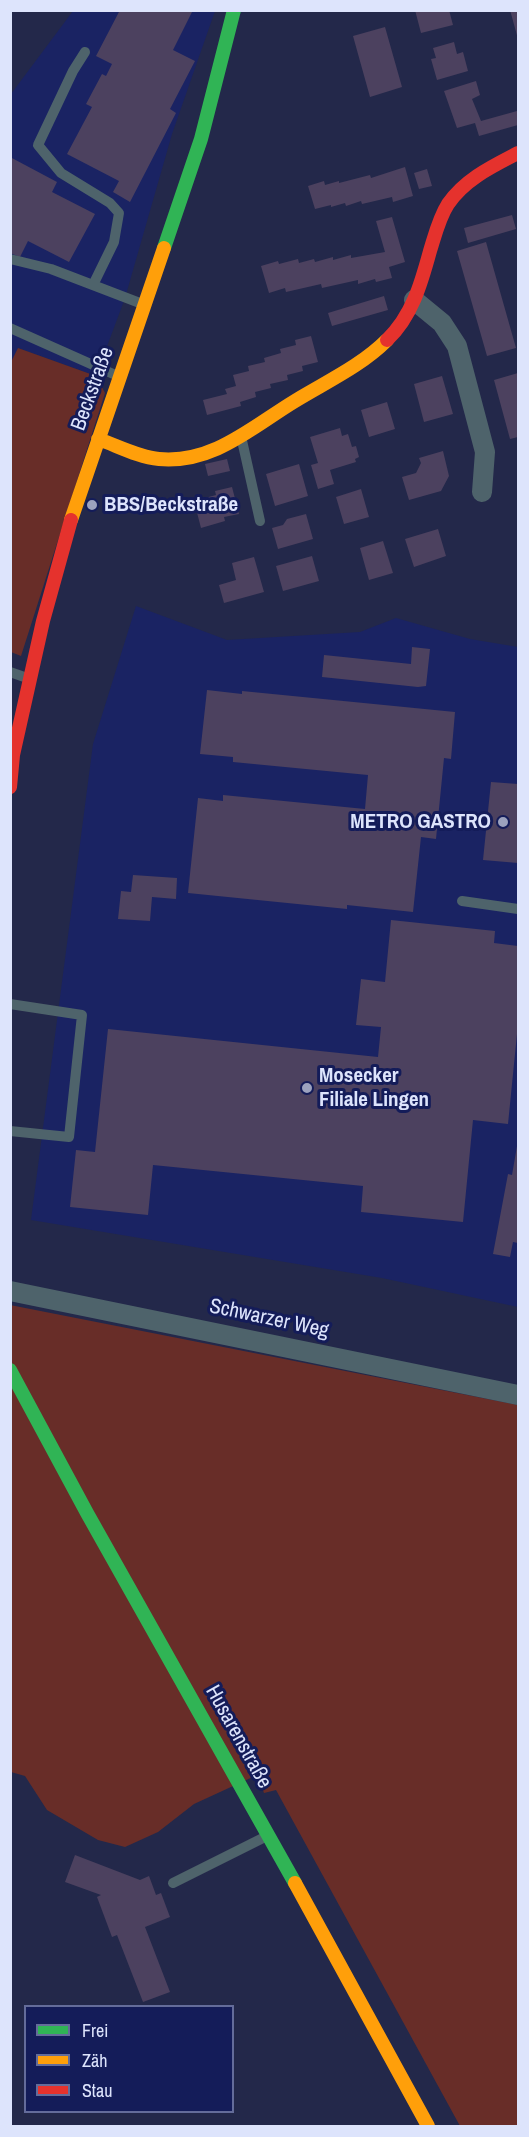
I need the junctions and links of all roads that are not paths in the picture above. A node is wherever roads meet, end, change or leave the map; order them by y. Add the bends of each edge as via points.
1 (234, 10) edge
2 (85, 52) dead end
3 (519, 153) edge
4 (10, 259) edge
5 (93, 285) junction
6 (414, 300) junction
7 (145, 305) junction
8 (10, 328) edge
9 (120, 378) junction
10 (241, 436) junction
11 (98, 439) junction
12 (482, 492) dead end
13 (260, 521) dead end
14 (10, 672) edge
15 (30, 679) junction
16 (10, 787) edge
17 (462, 902) dead end
18 (519, 909) edge
19 (10, 1004) edge
20 (10, 1131) edge
21 (10, 1291) edge
22 (10, 1370) edge
23 (519, 1395) edge
24 (269, 1835) junction
25 (173, 1883) dead end
26 (428, 2127) edge

1 - 7 street, Beckstraße via 201,139
2 - 5 lane via 38,145 61,173 110,203 118,213 114,242
3 - 6 street via 468,182 443,214
4 - 5 lane
5 - 7 lane
6 - 10 street via 389,339
6 - 12 street via 442,323 457,346 485,452
7 - 9 street, Beckstraße
8 - 9 lane
9 - 11 street, Beckstraße
10 - 11 street via 206,453 165,459
10 - 13 lane
11 - 15 street, Beckstraße via 62,552
14 - 15 lane
15 - 16 street, Beckstraße
17 - 18 lane
19 - 20 lane via 82,1015 69,1137
21 - 23 street, Schwarzer Weg
22 - 24 street, Husarenstraße
24 - 25 lane
24 - 26 street, Husarenstraße

